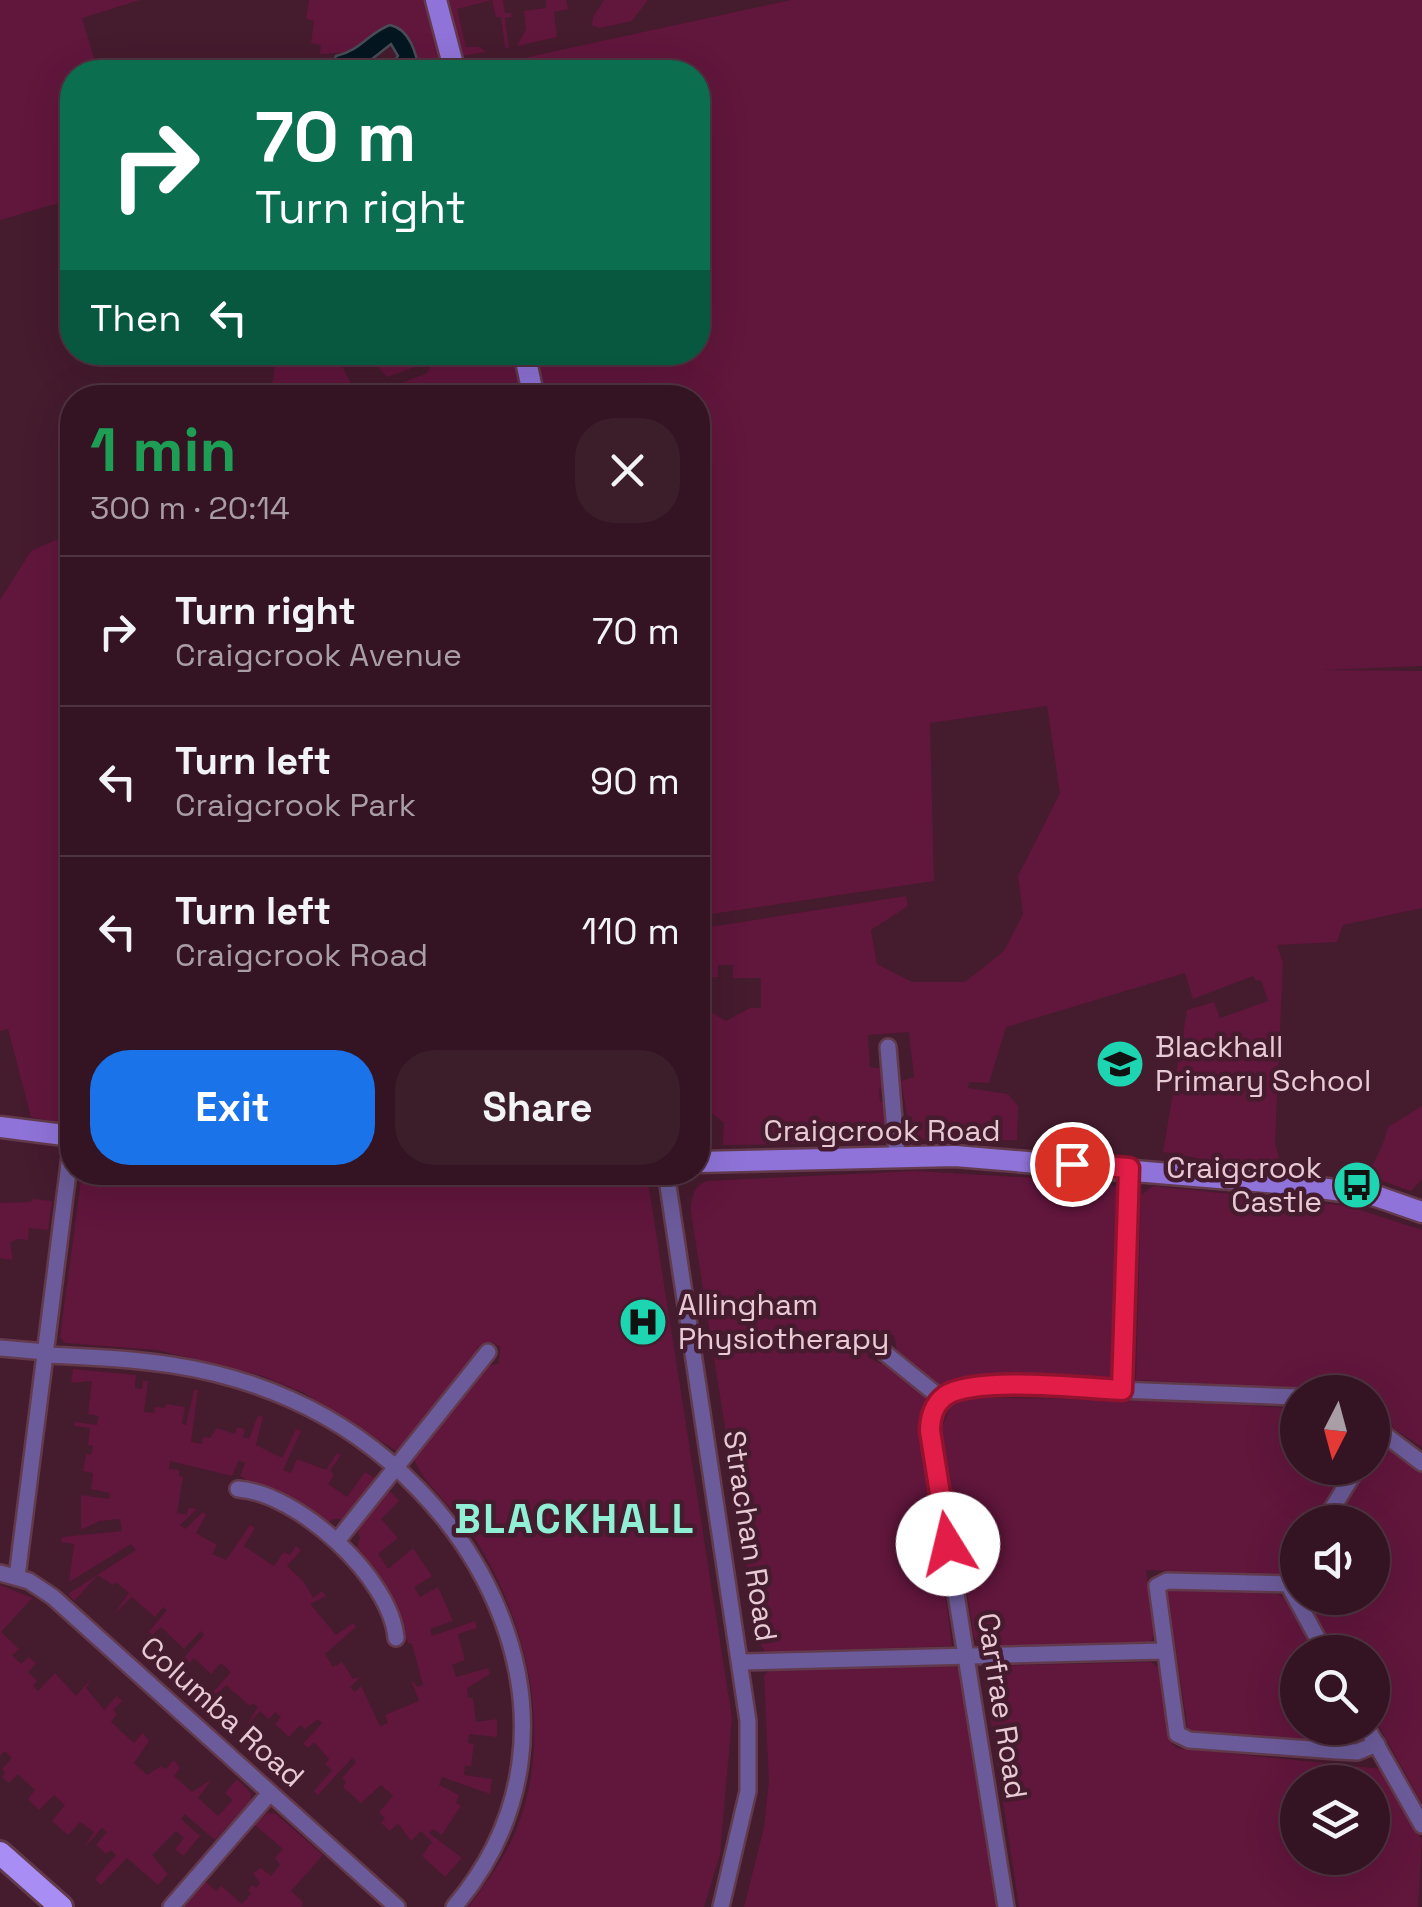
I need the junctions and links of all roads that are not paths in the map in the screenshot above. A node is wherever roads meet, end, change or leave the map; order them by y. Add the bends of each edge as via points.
1 (436, 0) edge
2 (453, 60) edge
3 (888, 1047) dead end
4 (0, 1126) edge
5 (60, 1136) edge
6 (898, 1155) junction
7 (710, 1162) edge
8 (1129, 1168) junction
9 (66, 1185) edge
10 (668, 1185) edge
11 (1422, 1212) edge
12 (0, 1348) edge
13 (880, 1348) dead end
14 (488, 1352) dead end
15 (45, 1354) junction
16 (1122, 1390) junction
17 (1280, 1396) edge
18 (942, 1399) junction
19 (1390, 1442) edge
20 (1422, 1463) edge
21 (398, 1466) junction
22 (238, 1490) dead end
23 (337, 1541) junction
24 (0, 1573) edge
25 (17, 1577) junction
26 (1280, 1584) edge
27 (396, 1638) dead end
28 (1164, 1651) junction
29 (967, 1656) junction
30 (742, 1662) junction
31 (1372, 1745) edge
32 (1377, 1745) edge
33 (270, 1793) junction
34 (1422, 1825) edge
35 (0, 1853) edge
36 (61, 1907) edge
37 (171, 1907) edge
38 (397, 1907) edge
39 (454, 1907) edge
40 (722, 1907) edge
41 (1006, 1907) edge

1 - 2 street
3 - 6 street
4 - 5 street
6 - 7 street, Craigcrook Road
6 - 8 street, Craigcrook Road
8 - 11 street, Craigcrook Road via 1358,1192
8 - 16 street
9 - 15 street
10 - 30 street, Strachan Road
12 - 15 street
13 - 18 street
14 - 21 street
15 - 21 street via 150,1360 224,1374 323,1415
15 - 25 street
16 - 17 street
16 - 18 street via 986,1385
18 - 29 street, Carfrae Road via 930,1431
19 - 20 street
21 - 23 street
21 - 39 street via 440,1510 478,1568 504,1628 521,1698 522,1748 512,1806 491,1855
22 - 23 street via 272,1499
23 - 27 street via 377,1589
24 - 25 street, Columba Road
25 - 33 street, Columba Road via 53,1597
26 - 28 street via 1163,1582 1156,1592
28 - 29 street
28 - 31 street via 1176,1731 1184,1740 1348,1752
29 - 30 street
29 - 41 street, Carfrae Road
30 - 40 street, Strachan Road via 750,1766
32 - 34 street
33 - 37 street
33 - 38 street, Columba Road
35 - 36 main road

